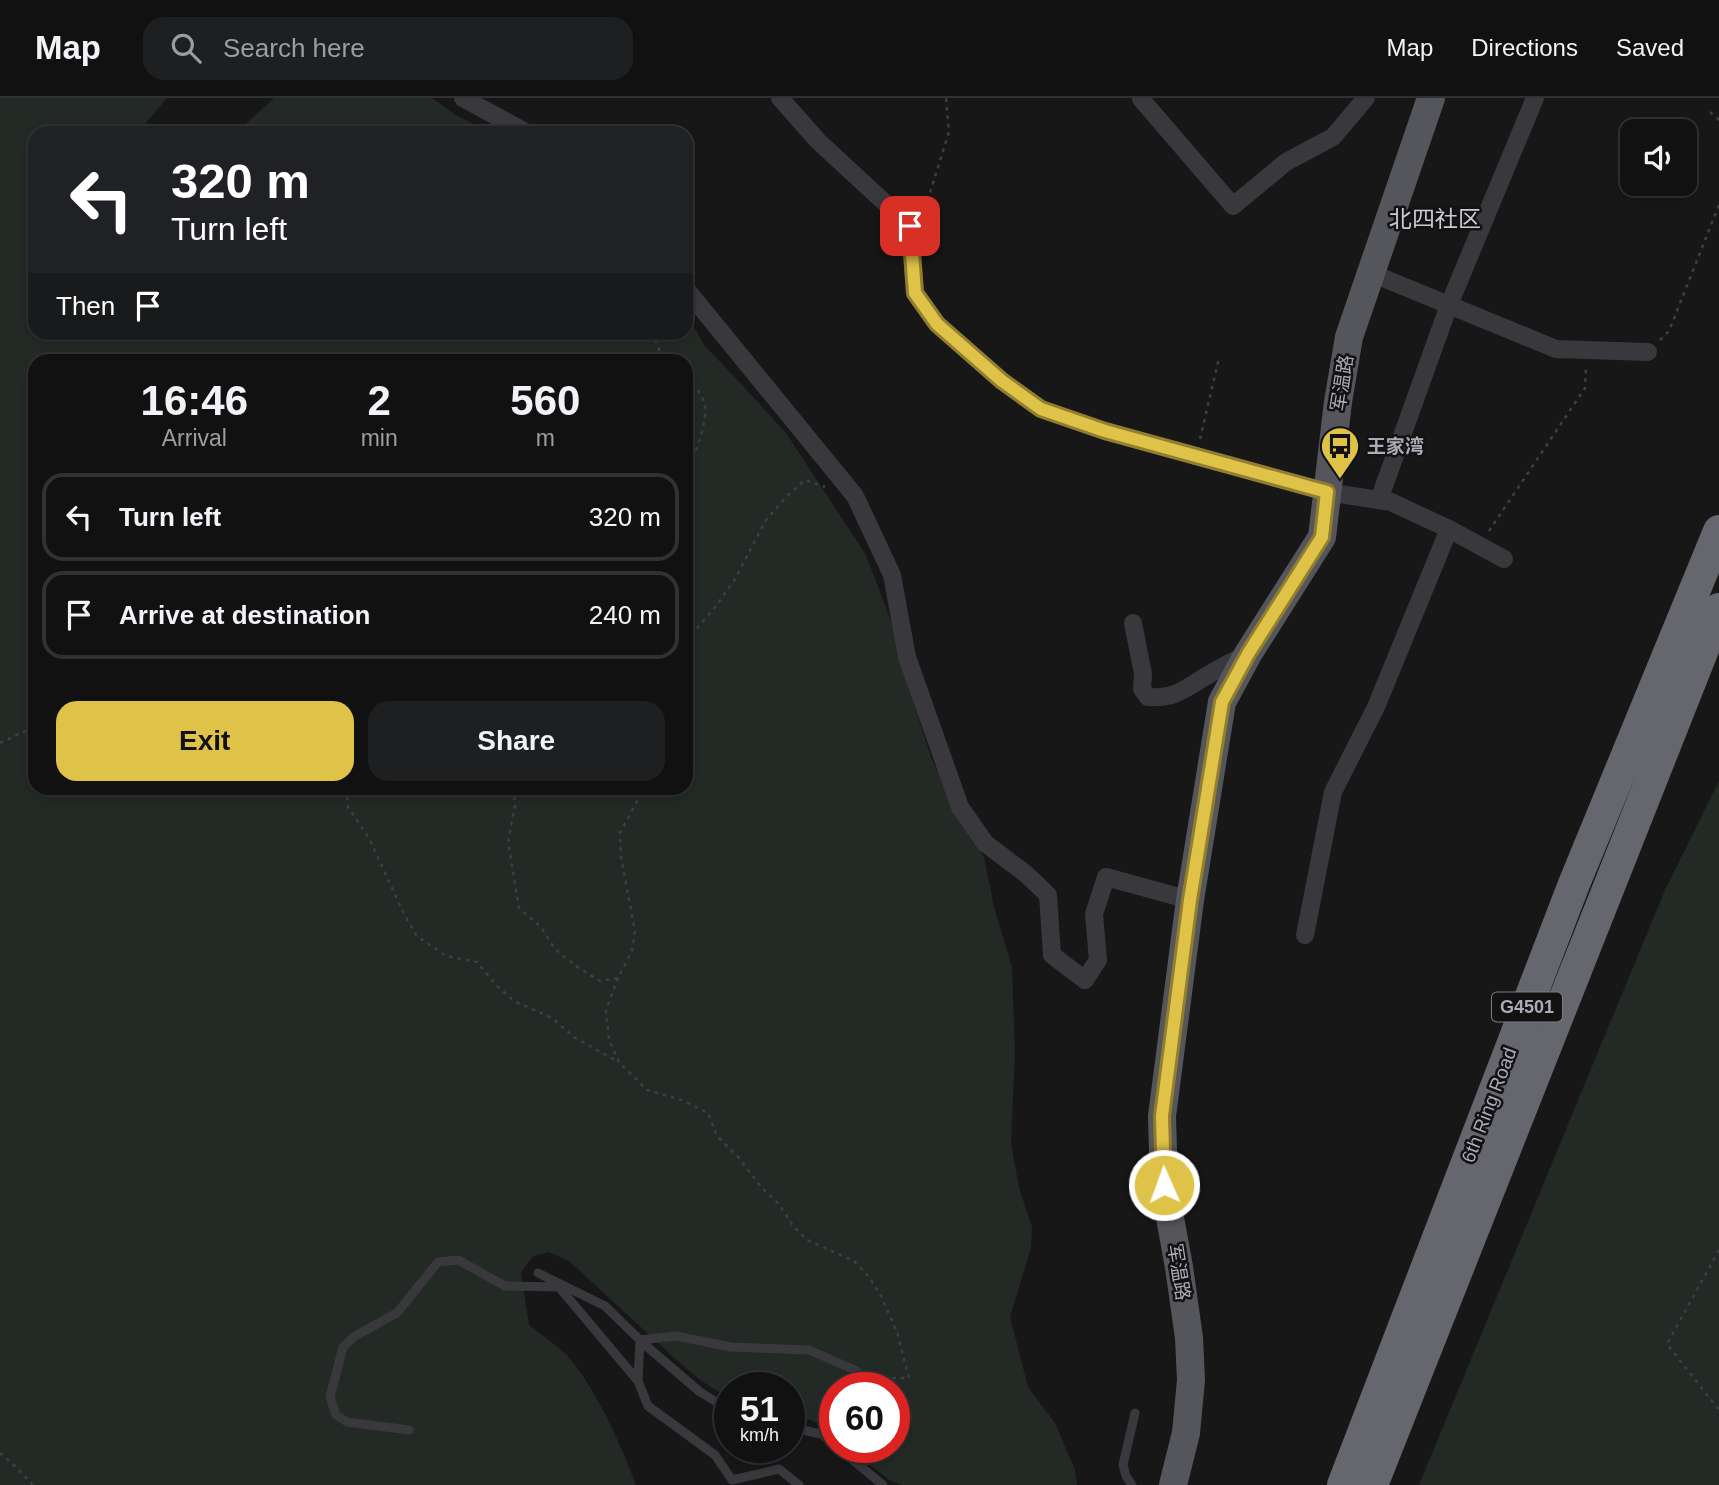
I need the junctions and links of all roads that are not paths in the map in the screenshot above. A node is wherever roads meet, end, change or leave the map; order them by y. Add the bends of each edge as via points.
1 (463, 98) edge
2 (780, 98) edge
3 (1366, 98) edge
4 (1431, 98) edge
5 (1535, 98) edge
6 (1141, 99) edge
7 (514, 126) edge
8 (1371, 273) junction
9 (693, 298) edge
10 (1449, 305) junction
11 (1648, 352) road end
12 (1327, 492) junction
13 (1379, 500) junction
14 (1449, 529) junction
15 (1719, 531) edge
16 (1504, 559) dead end
17 (1719, 609) edge
18 (1133, 623) dead end
19 (1248, 654) junction
20 (1190, 900) junction
21 (1305, 935) dead end
22 (538, 1273) dead end
23 (640, 1340) junction
24 (857, 1371) road end
25 (638, 1381) junction
26 (714, 1400) edge
27 (1135, 1413) dead end
28 (409, 1430) dead end
29 (856, 1463) edge
30 (728, 1483) edge
31 (799, 1485) edge
32 (883, 1485) edge
33 (1132, 1485) edge
34 (1173, 1485) edge
35 (1343, 1485) edge
36 (1372, 1485) edge

1 - 7 street
2 - 12 street via 818,141 910,226 915,293 937,324 1002,381 1041,409 1105,431
3 - 6 street via 1332,137 1286,162 1233,206
4 - 8 main road, 军温路
5 - 10 street
8 - 10 street
8 - 12 main road, 军温路 via 1349,337
9 - 20 street via 855,496 892,575 907,657 960,807 985,844 1048,895 1052,955 1085,980 1098,960 1094,914 1107,877
10 - 11 street via 1556,349
10 - 13 street
12 - 13 street
12 - 19 main road, 军温路 via 1322,537
13 - 14 street
14 - 16 street
14 - 21 street via 1376,706 1333,792
15 - 35 highway, 6th Ring Road / G4501 via 1574,884
17 - 36 highway, 6th Ring Road / G4501
18 - 19 street via 1142,689 1149,697 1180,693
19 - 20 main road, 军温路 via 1222,702
20 - 34 main road, 军温路 via 1162,1116 1164,1185 1180,1267 1191,1380 1186,1433
22 - 23 lane via 605,1306
23 - 24 lane via 676,1336 731,1347 809,1350
23 - 25 lane
23 - 26 lane
25 - 28 lane via 558,1287 505,1286 458,1260 438,1262 397,1314 342,1347 330,1396 336,1415 347,1422
25 - 30 lane via 648,1406 715,1455
27 - 33 lane via 1124,1465
29 - 32 lane
30 - 31 lane via 779,1469

